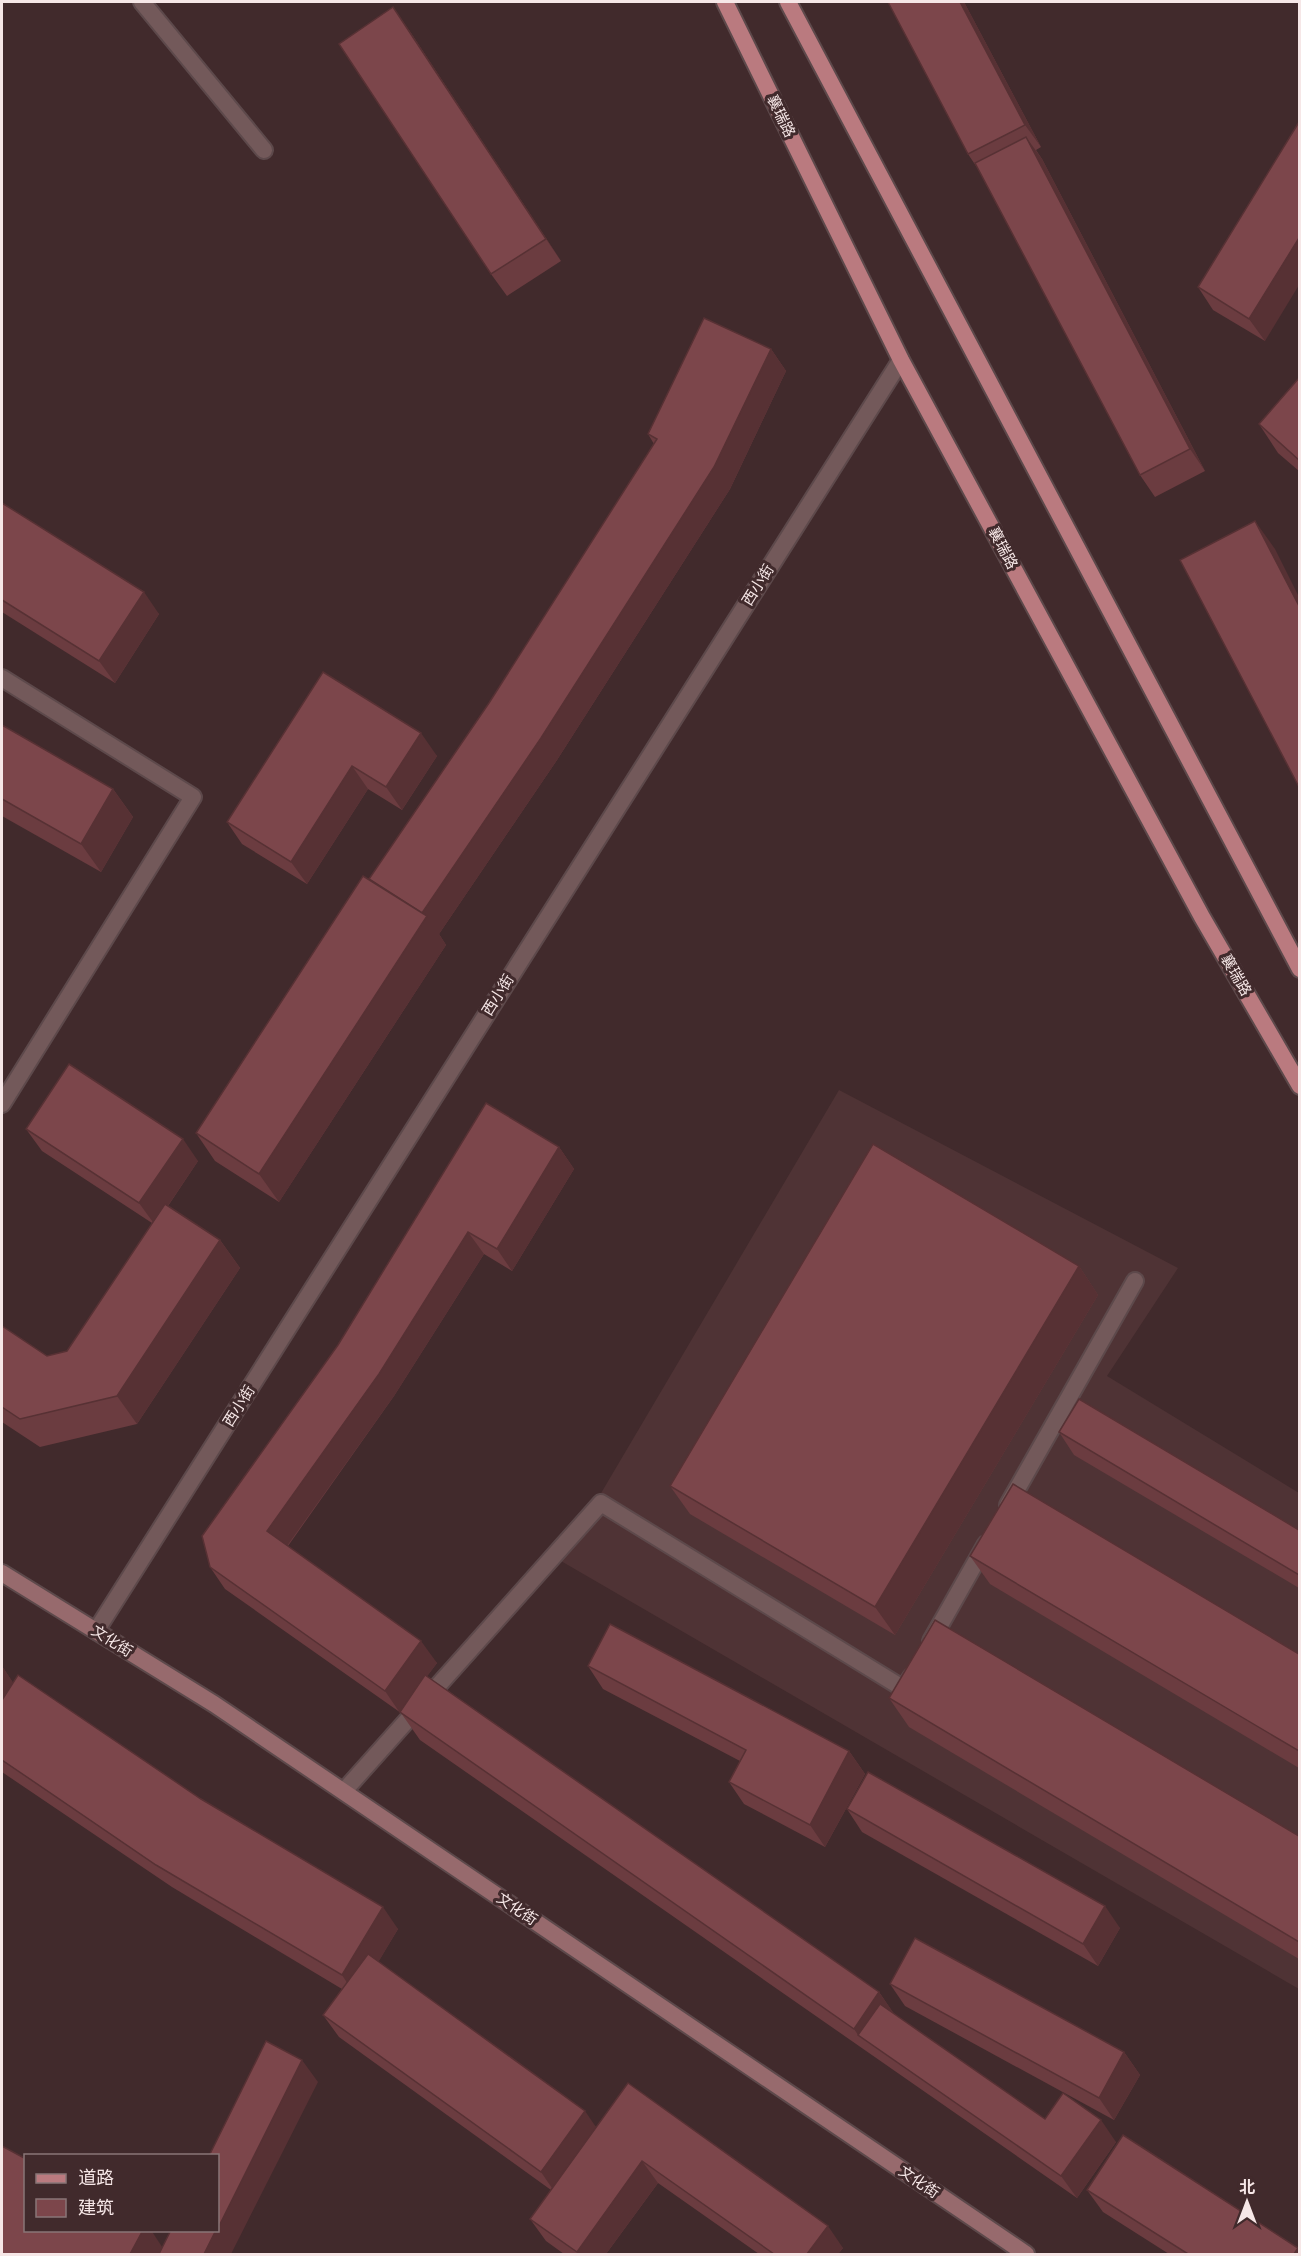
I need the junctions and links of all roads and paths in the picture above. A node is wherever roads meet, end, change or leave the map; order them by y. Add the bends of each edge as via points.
1 (142, 2) edge
2 (724, 2) edge
3 (788, 2) edge
4 (264, 150) dead end
5 (900, 360) junction
6 (2, 678) edge
7 (1299, 969) edge
8 (1299, 1086) edge
9 (2, 1104) edge
10 (1135, 1281) dead end
11 (2, 1573) edge
12 (96, 1631) junction
13 (344, 1791) junction
14 (1026, 2254) edge

1 - 4 street
2 - 5 main road, 襄瑞路
3 - 7 main road
5 - 8 main road, 襄瑞路 via 1202,917
5 - 12 street, 西小街
6 - 9 street via 193,797
10 - 13 street via 904,1689 601,1503
11 - 12 main road, 文化街
12 - 13 main road, 文化街
13 - 14 main road, 文化街

